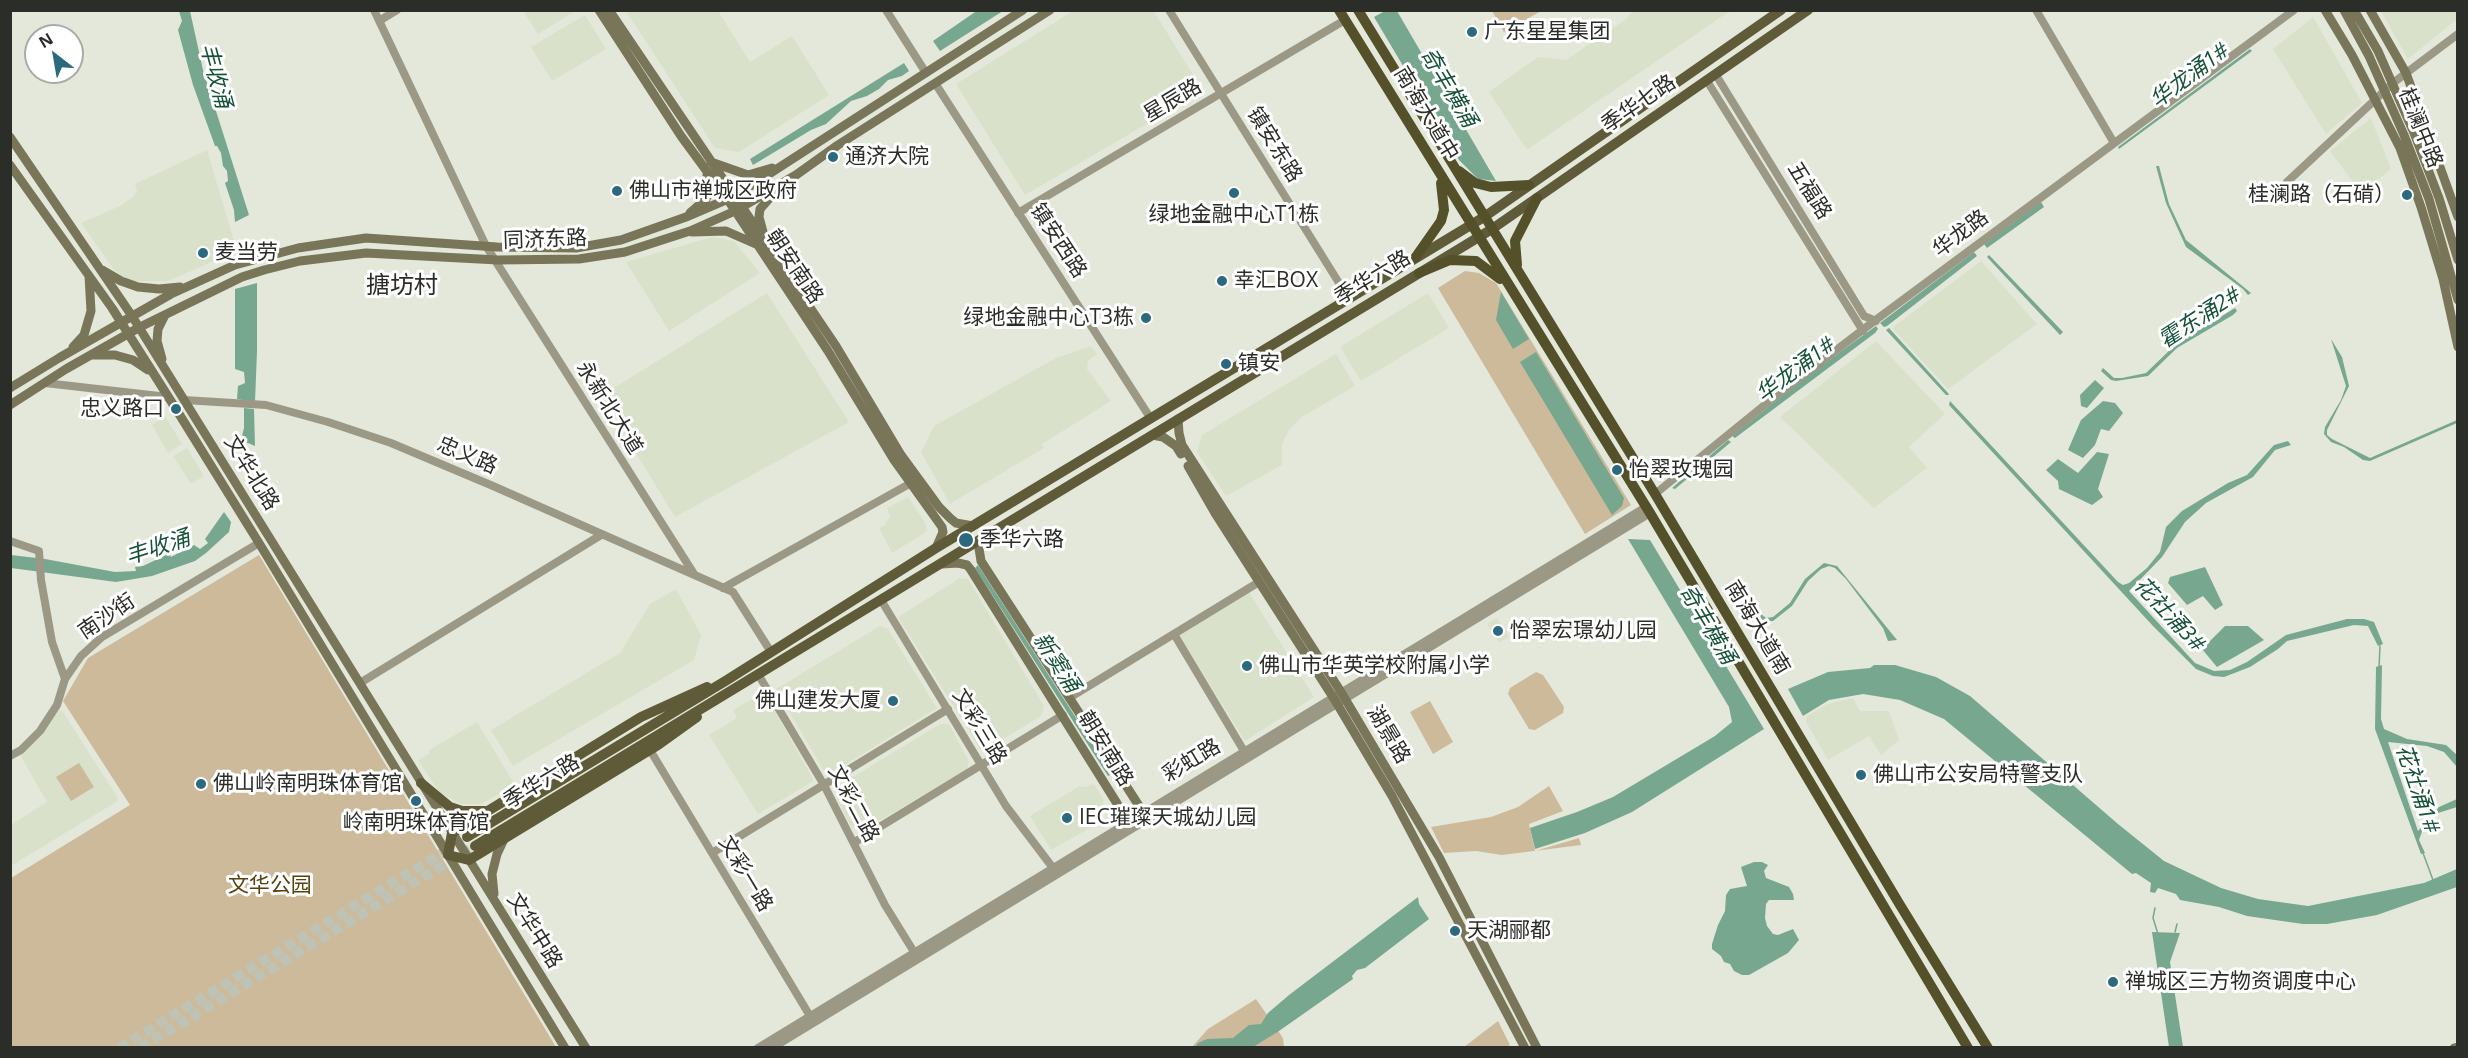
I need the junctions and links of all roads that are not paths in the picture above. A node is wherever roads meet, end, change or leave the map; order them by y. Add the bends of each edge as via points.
1 (374, 10) edge
2 (397, 10) edge
3 (599, 10) edge
4 (609, 10) edge
5 (886, 10) edge
6 (1023, 10) edge
7 (1050, 10) edge
8 (1169, 10) edge
9 (1358, 10) edge
10 (1781, 10) edge
11 (1808, 10) edge
12 (2036, 10) edge
13 (2294, 10) edge
14 (2325, 10) edge
15 (2344, 10) edge
16 (2354, 10) edge
17 (2370, 10) edge
18 (1342, 15) edge
19 (379, 21) junction
20 (2457, 34) edge
21 (926, 73) junction
22 (2406, 73) junction
23 (1711, 78) junction
24 (935, 83) junction
25 (2393, 83) junction
26 (2385, 90) junction
27 (1221, 93) junction
28 (2375, 99) junction
29 (1415, 104) junction
30 (1401, 108) junction
31 (10, 137) edge
32 (2114, 143) junction
33 (788, 162) junction
34 (1451, 164) junction
35 (10, 165) edge
36 (708, 165) junction
37 (1437, 171) junction
38 (785, 182) junction
39 (2287, 182) dead end
40 (1529, 185) junction
41 (2437, 192) junction
42 (731, 198) junction
43 (1537, 198) junction
44 (739, 209) junction
45 (1018, 213) junction
46 (2457, 215) edge
47 (686, 217) junction
48 (1484, 217) junction
49 (1471, 225) junction
50 (1492, 229) junction
51 (690, 231) junction
52 (1478, 237) junction
53 (762, 243) junction
54 (486, 246) junction
55 (1415, 258) junction
56 (494, 260) junction
57 (2457, 260) edge
58 (100, 268) junction
59 (1419, 273) junction
60 (1520, 274) junction
61 (89, 276) junction
62 (188, 286) junction
63 (1510, 289) junction
64 (1349, 299) junction
65 (2457, 300) edge
66 (166, 314) junction
67 (132, 316) junction
68 (1876, 321) junction
69 (120, 323) junction
70 (140, 327) junction
71 (1863, 331) junction
72 (128, 334) junction
73 (2457, 347) edge
74 (68, 353) junction
75 (91, 355) junction
76 (164, 367) junction
77 (153, 374) junction
78 (45, 383) junction
79 (10, 388) edge
80 (168, 397) junction
81 (184, 400) junction
82 (10, 405) edge
83 (1150, 419) junction
84 (1178, 419) junction
85 (1152, 435) junction
86 (911, 483) junction
87 (1656, 494) junction
88 (1648, 510) junction
89 (973, 526) junction
90 (601, 535) junction
91 (10, 540) edge
92 (978, 542) junction
93 (259, 543) junction
94 (936, 548) junction
95 (942, 564) junction
96 (983, 564) junction
97 (971, 570) junction
98 (694, 575) junction
99 (1258, 582) junction
100 (723, 588) junction
101 (881, 600) junction
102 (1174, 634) junction
103 (771, 652) junction
104 (758, 674) junction
105 (65, 679) junction
106 (360, 683) junction
107 (730, 684) junction
108 (1069, 698) junction
109 (1339, 698) junction
110 (948, 709) junction
111 (1063, 715) junction
112 (650, 750) junction
113 (1244, 751) junction
114 (10, 756) edge
115 (982, 765) junction
116 (1113, 767) junction
117 (1101, 777) junction
118 (421, 783) junction
119 (824, 784) junction
120 (490, 810) junction
121 (1147, 817) junction
122 (1128, 821) junction
123 (456, 831) junction
124 (504, 839) junction
125 (855, 842) junction
126 (472, 850) junction
127 (712, 853) junction
128 (448, 855) junction
129 (1053, 868) junction
130 (499, 908) junction
131 (914, 952) junction
132 (810, 1016) junction
133 (566, 1047) edge
134 (586, 1047) edge
135 (758, 1047) edge
136 (772, 1047) edge
137 (1526, 1047) edge
138 (1537, 1047) edge
139 (1968, 1047) edge
140 (1988, 1047) edge

1 - 19 street, 永新北大道
2 - 19 street
3 - 36 main road, 朝安南路 via 681,136
4 - 36 main road, 朝安南路
5 - 21 street
6 - 21 main road, 同济东路
7 - 24 main road, 同济东路
8 - 27 street, 镇安东路
9 - 29 highway, 南海大道中
10 - 40 main road, 季华七路
11 - 23 main road, 季华七路
12 - 32 street
13 - 32 street, 华龙路
14 - 28 main road
15 - 26 main road, 桂澜中路
16 - 25 main road, 桂澜中路
17 - 22 main road
18 - 27 street, 星辰路
18 - 30 highway, 南海大道中
19 - 54 street, 永新北大道
20 - 22 street
21 - 33 main road, 同济东路
22 - 25 street
22 - 46 main road
23 - 43 main road, 季华七路
23 - 68 street, 五福路 via 1864,316
23 - 71 street, 五福路
24 - 38 main road, 同济东路
24 - 45 street, 镇安西路
25 - 26 street
25 - 41 main road, 桂澜中路
26 - 28 street
26 - 65 main road, 桂澜中路 via 2429,199
27 - 45 street, 星辰路
27 - 64 street, 镇安东路
28 - 39 street
28 - 73 main road via 2400,148 2421,207 2443,279
29 - 30 highway
29 - 34 highway, 南海大道中
30 - 37 highway, 南海大道中
31 - 58 main road, 文华北路
32 - 68 street, 华龙路
33 - 36 main road via 748,175
33 - 42 main road, 同济东路
34 - 40 highway via 1475,183 1491,187
34 - 48 highway, 南海大道中
35 - 61 main road, 文华北路
36 - 42 main road, 朝安南路
36 - 47 main road via 710,189
37 - 49 highway, 南海大道中
37 - 55 highway via 1444,210 1441,221
38 - 44 main road, 同济东路
38 - 53 main road via 760,209
40 - 48 main road, 季华七路
41 - 46 main road
41 - 57 main road, 桂澜中路
42 - 44 main road, 朝安南路
42 - 47 main road, 同济东路
43 - 50 main road, 季华七路
43 - 60 highway via 1515,241
44 - 51 main road, 同济东路
44 - 53 main road, 朝安南路
45 - 83 street, 镇安西路
47 - 54 main road, 同济东路 via 621,240 576,248
48 - 49 main road, 季华七路
48 - 50 highway, 南海大道中
49 - 52 highway, 南海大道中
49 - 55 main road, 季华六路
50 - 52 main road, 季华六路
50 - 60 highway, 南海大道南
51 - 53 main road via 726,231
51 - 56 main road, 同济东路 via 625,252 579,259
52 - 59 main road, 季华六路
52 - 63 highway, 南海大道南
53 - 86 main road, 朝安南路
53 - 89 main road, 朝安南路 via 836,346 907,464 950,518
54 - 56 street, 永新北大道
54 - 62 main road, 同济东路 via 366,238 298,248 235,266
55 - 64 main road, 季华六路
56 - 66 main road, 同济东路 via 366,253 300,261 242,277
56 - 98 street, 永新北大道
58 - 62 main road via 138,287
58 - 67 main road, 文华北路
59 - 63 highway via 1450,260 1476,261
59 - 84 main road, 季华六路
60 - 87 highway, 南海大道南
61 - 69 main road, 文华北路
61 - 74 main road via 91,311 84,335
62 - 67 main road, 同济东路
63 - 88 highway, 南海大道南
64 - 83 main road, 季华六路
66 - 70 main road, 同济东路
66 - 76 main road via 157,341
67 - 69 main road, 同济东路
67 - 70 main road, 文华北路
68 - 71 street, 华龙路
69 - 72 main road, 文华北路
69 - 74 main road, 同济东路
70 - 72 main road, 同济东路
70 - 76 main road, 文华北路
71 - 87 street, 华龙路
72 - 75 main road, 同济东路
72 - 77 main road, 文华北路
74 - 79 main road, 同济东路
75 - 77 main road via 133,360
75 - 78 main road, 同济东路
76 - 81 main road, 文华北路
77 - 80 main road, 文华北路
78 - 80 street
78 - 82 main road, 同济东路
80 - 93 main road, 文华北路
81 - 90 street, 忠义路 via 262,405 328,422 391,443
81 - 106 main road, 文华北路
83 - 89 main road, 季华六路
84 - 85 main road, 季华六路
84 - 109 main road, 湖景路 via 1182,445
85 - 92 main road, 季华六路
85 - 99 main road, 湖景路 via 1176,446
86 - 94 main road, 朝安南路 via 942,527
86 - 100 street
87 - 140 highway, 南海大道南
88 - 109 street, 彩虹路
88 - 139 highway, 南海大道南
89 - 94 main road, 季华六路
90 - 98 street, 忠义路
90 - 106 street
91 - 105 street via 39,551 40,580 52,642
92 - 95 main road, 季华六路
92 - 96 main road, 朝安南路
93 - 105 street, 南沙街 via 102,637 81,656
93 - 128 main road, 文华北路
94 - 103 main road, 季华六路
95 - 97 main road via 958,563
95 - 101 main road, 季华六路
96 - 97 main road via 973,560
96 - 108 main road, 朝安南路
97 - 111 main road, 朝安南路
98 - 100 street, 忠义路
99 - 102 street
99 - 109 main road, 湖景路
100 - 103 street, 忠义路 via 733,592
101 - 104 main road, 季华六路
101 - 110 street, 文彩三路
102 - 108 street
102 - 113 street
103 - 107 main road, 季华六路
104 - 107 main road, 季华六路
104 - 119 street, 文彩二路
105 - 114 street, 南沙街 via 57,705 40,731
106 - 118 main road, 文华北路
107 - 112 main road via 685,726
107 - 120 main road via 695,691 655,709
107 - 126 main road, 季华六路
108 - 116 main road, 朝安南路
109 - 113 street, 彩虹路
109 - 121 street, 彩虹路
109 - 137 main road, 湖景路
109 - 138 main road, 湖景路 via 1439,857
110 - 115 street, 文彩三路
110 - 119 street
111 - 115 street
111 - 117 main road, 朝安南路
112 - 124 main road
112 - 127 street, 文彩一路
113 - 121 street, 彩虹路
115 - 125 street
115 - 129 street, 文彩三路 via 1006,806
116 - 117 main road via 1113,779
116 - 121 main road, 朝安南路
117 - 122 main road, 朝安南路
118 - 120 main road via 450,807 462,811
118 - 123 main road, 文华北路
119 - 125 street, 文彩二路
119 - 127 street
120 - 123 main road
121 - 122 street, 彩虹路
121 - 136 street, 彩虹路
122 - 129 street, 彩虹路
123 - 126 main road via 471,853
123 - 128 main road
124 - 126 main road
124 - 130 main road via 492,874 492,890
125 - 131 street, 文彩二路 via 885,905
126 - 128 main road
126 - 130 main road, 文华中路
127 - 132 street, 文彩一路
128 - 133 main road, 文华中路
129 - 131 street, 彩虹路
130 - 134 main road, 文华中路
131 - 132 street, 彩虹路
132 - 135 street, 彩虹路

